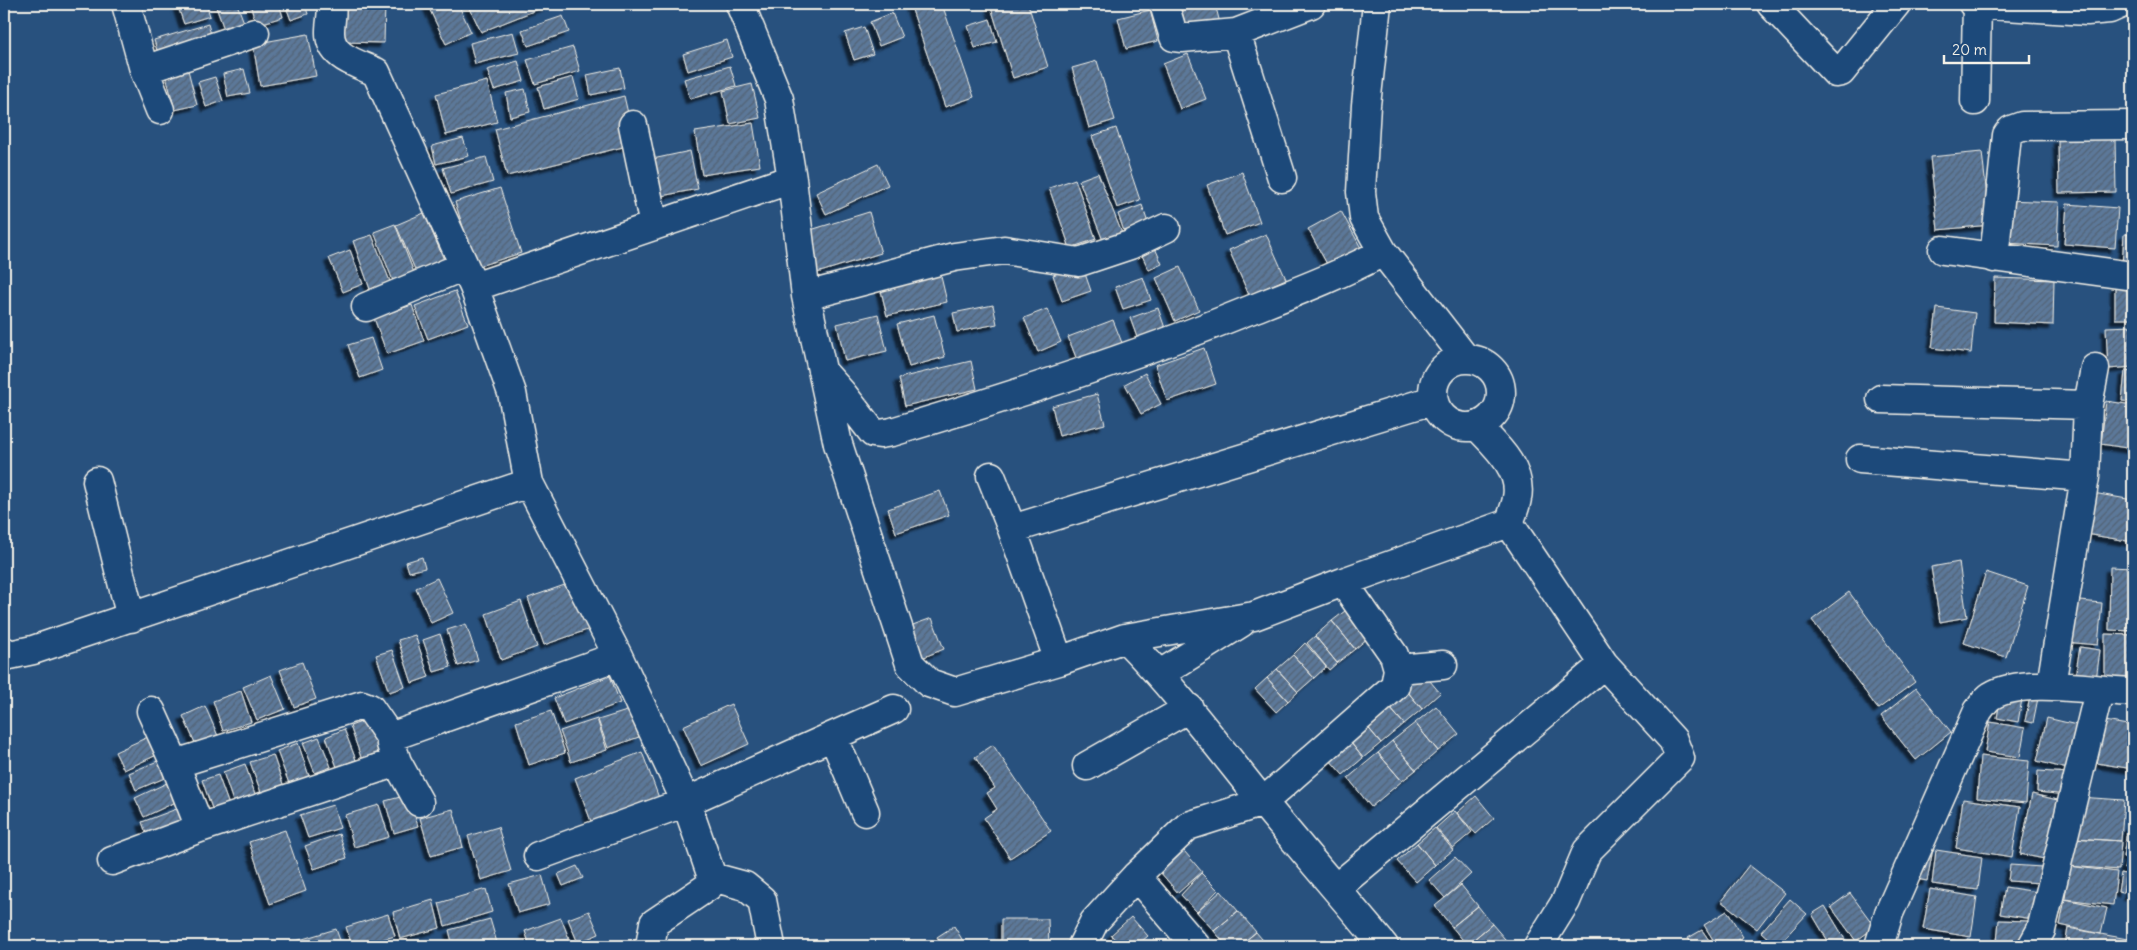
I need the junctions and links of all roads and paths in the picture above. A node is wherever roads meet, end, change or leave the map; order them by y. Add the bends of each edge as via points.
1 (126, 4) edge
2 (331, 4) edge
3 (740, 4) edge
4 (1164, 4) edge
5 (1311, 4) edge
6 (1377, 4) edge
7 (1771, 4) edge
8 (1896, 4) edge
9 (1973, 4) edge
10 (1977, 4) edge
11 (2121, 4) edge
12 (255, 33) dead end
13 (1236, 33) junction
14 (144, 70) junction
15 (1975, 101) dead end
16 (160, 110) dead end
17 (633, 125) dead end
18 (2133, 125) edge
19 (1282, 178) dead end
20 (792, 179) junction
21 (654, 226) junction
22 (1166, 228) dead end
23 (1943, 250) dead end
24 (1383, 252) junction
25 (1994, 258) junction
26 (469, 276) junction
27 (2133, 276) edge
28 (806, 296) junction
29 (366, 307) dead end
30 (1466, 359) junction
31 (2096, 368) dead end
32 (822, 372) junction
33 (1881, 399) dead end
34 (1433, 400) junction
35 (2088, 405) junction
36 (1478, 426) junction
37 (1860, 459) dead end
38 (991, 476) dead end
39 (2085, 477) junction
40 (97, 481) dead end
41 (529, 483) junction
42 (1509, 523) junction
43 (1012, 529) junction
44 (1343, 582) junction
45 (1254, 616) junction
46 (131, 618) junction
47 (1125, 638) junction
48 (4, 654) edge
49 (618, 656) junction
50 (1059, 661) junction
51 (1604, 664) junction
52 (1443, 665) dead end
53 (1398, 669) junction
54 (1160, 674) junction
55 (2051, 685) junction
56 (2099, 691) junction
57 (2133, 692) edge
58 (1189, 708) junction
59 (894, 709) dead end
60 (151, 711) dead end
61 (833, 736) junction
62 (393, 750) junction
63 (175, 764) junction
64 (1087, 766) dead end
65 (418, 802) dead end
66 (686, 802) junction
67 (1263, 802) junction
68 (865, 812) dead end
69 (200, 828) junction
70 (538, 856) dead end
71 (112, 860) dead end
72 (1136, 876) junction
73 (712, 877) junction
74 (1336, 888) junction
75 (647, 945) edge
76 (770, 946) edge
77 (1082, 946) edge
78 (1196, 946) edge
79 (1384, 946) edge
80 (1538, 946) edge
81 (1879, 946) edge
82 (2032, 946) edge

1 - 14 street
2 - 26 street via 333,48 345,58 376,72
3 - 20 street via 779,99
4 - 13 street via 1174,37
5 - 13 street
6 - 24 street via 1361,192 1364,218
7 - 8 street via 1836,73 1841,72
9 - 10 street
10 - 11 street via 2087,11
10 - 15 street
12 - 14 street
13 - 19 street
14 - 16 street
17 - 21 street
18 - 25 street via 2022,126 2010,130
20 - 21 street
20 - 28 street
21 - 26 street
22 - 28 street via 1130,245 1079,262 1004,250 954,257
23 - 25 street
24 - 30 street
24 - 32 street via 1350,270 1213,325 1041,387 886,433 873,433
25 - 27 street
26 - 29 street
26 - 41 street via 512,393
28 - 32 street
30 - 34 street via 1447,364 1435,380
30 - 36 street via 1479,361 1491,369 1498,381 1497,408
31 - 35 street
32 - 50 street via 838,444 910,664 929,683 955,692
33 - 35 street
34 - 36 street via 1442,417 1458,426
34 - 43 street
35 - 39 street
36 - 42 street via 1508,459 1515,477 1518,496
37 - 39 street
38 - 43 street
39 - 55 street
40 - 46 street
41 - 46 street
41 - 49 street
42 - 44 street
42 - 51 street
43 - 50 street
44 - 45 street
44 - 53 street via 1394,655
45 - 47 street
45 - 54 street
46 - 48 street via 33,650
47 - 50 street
47 - 54 street
49 - 62 street
49 - 66 street
51 - 74 street
51 - 80 street via 1673,740 1680,758 1587,851 1566,901
52 - 53 street
53 - 67 street via 1395,686
54 - 58 street
55 - 56 street
55 - 81 street via 2007,689 1989,697 1978,711 1889,913
56 - 57 street
56 - 82 street via 2041,930
58 - 64 street
58 - 67 street
59 - 61 street
60 - 63 street
61 - 66 street
61 - 68 street
62 - 63 street via 370,708 362,705
62 - 65 street
62 - 69 street
63 - 69 street
66 - 70 street
66 - 73 street
67 - 72 street via 1188,826
67 - 74 street
69 - 71 street
72 - 77 street via 1094,922
72 - 78 street
73 - 75 street via 709,886 654,923
73 - 76 street via 745,886 762,900
74 - 79 street

